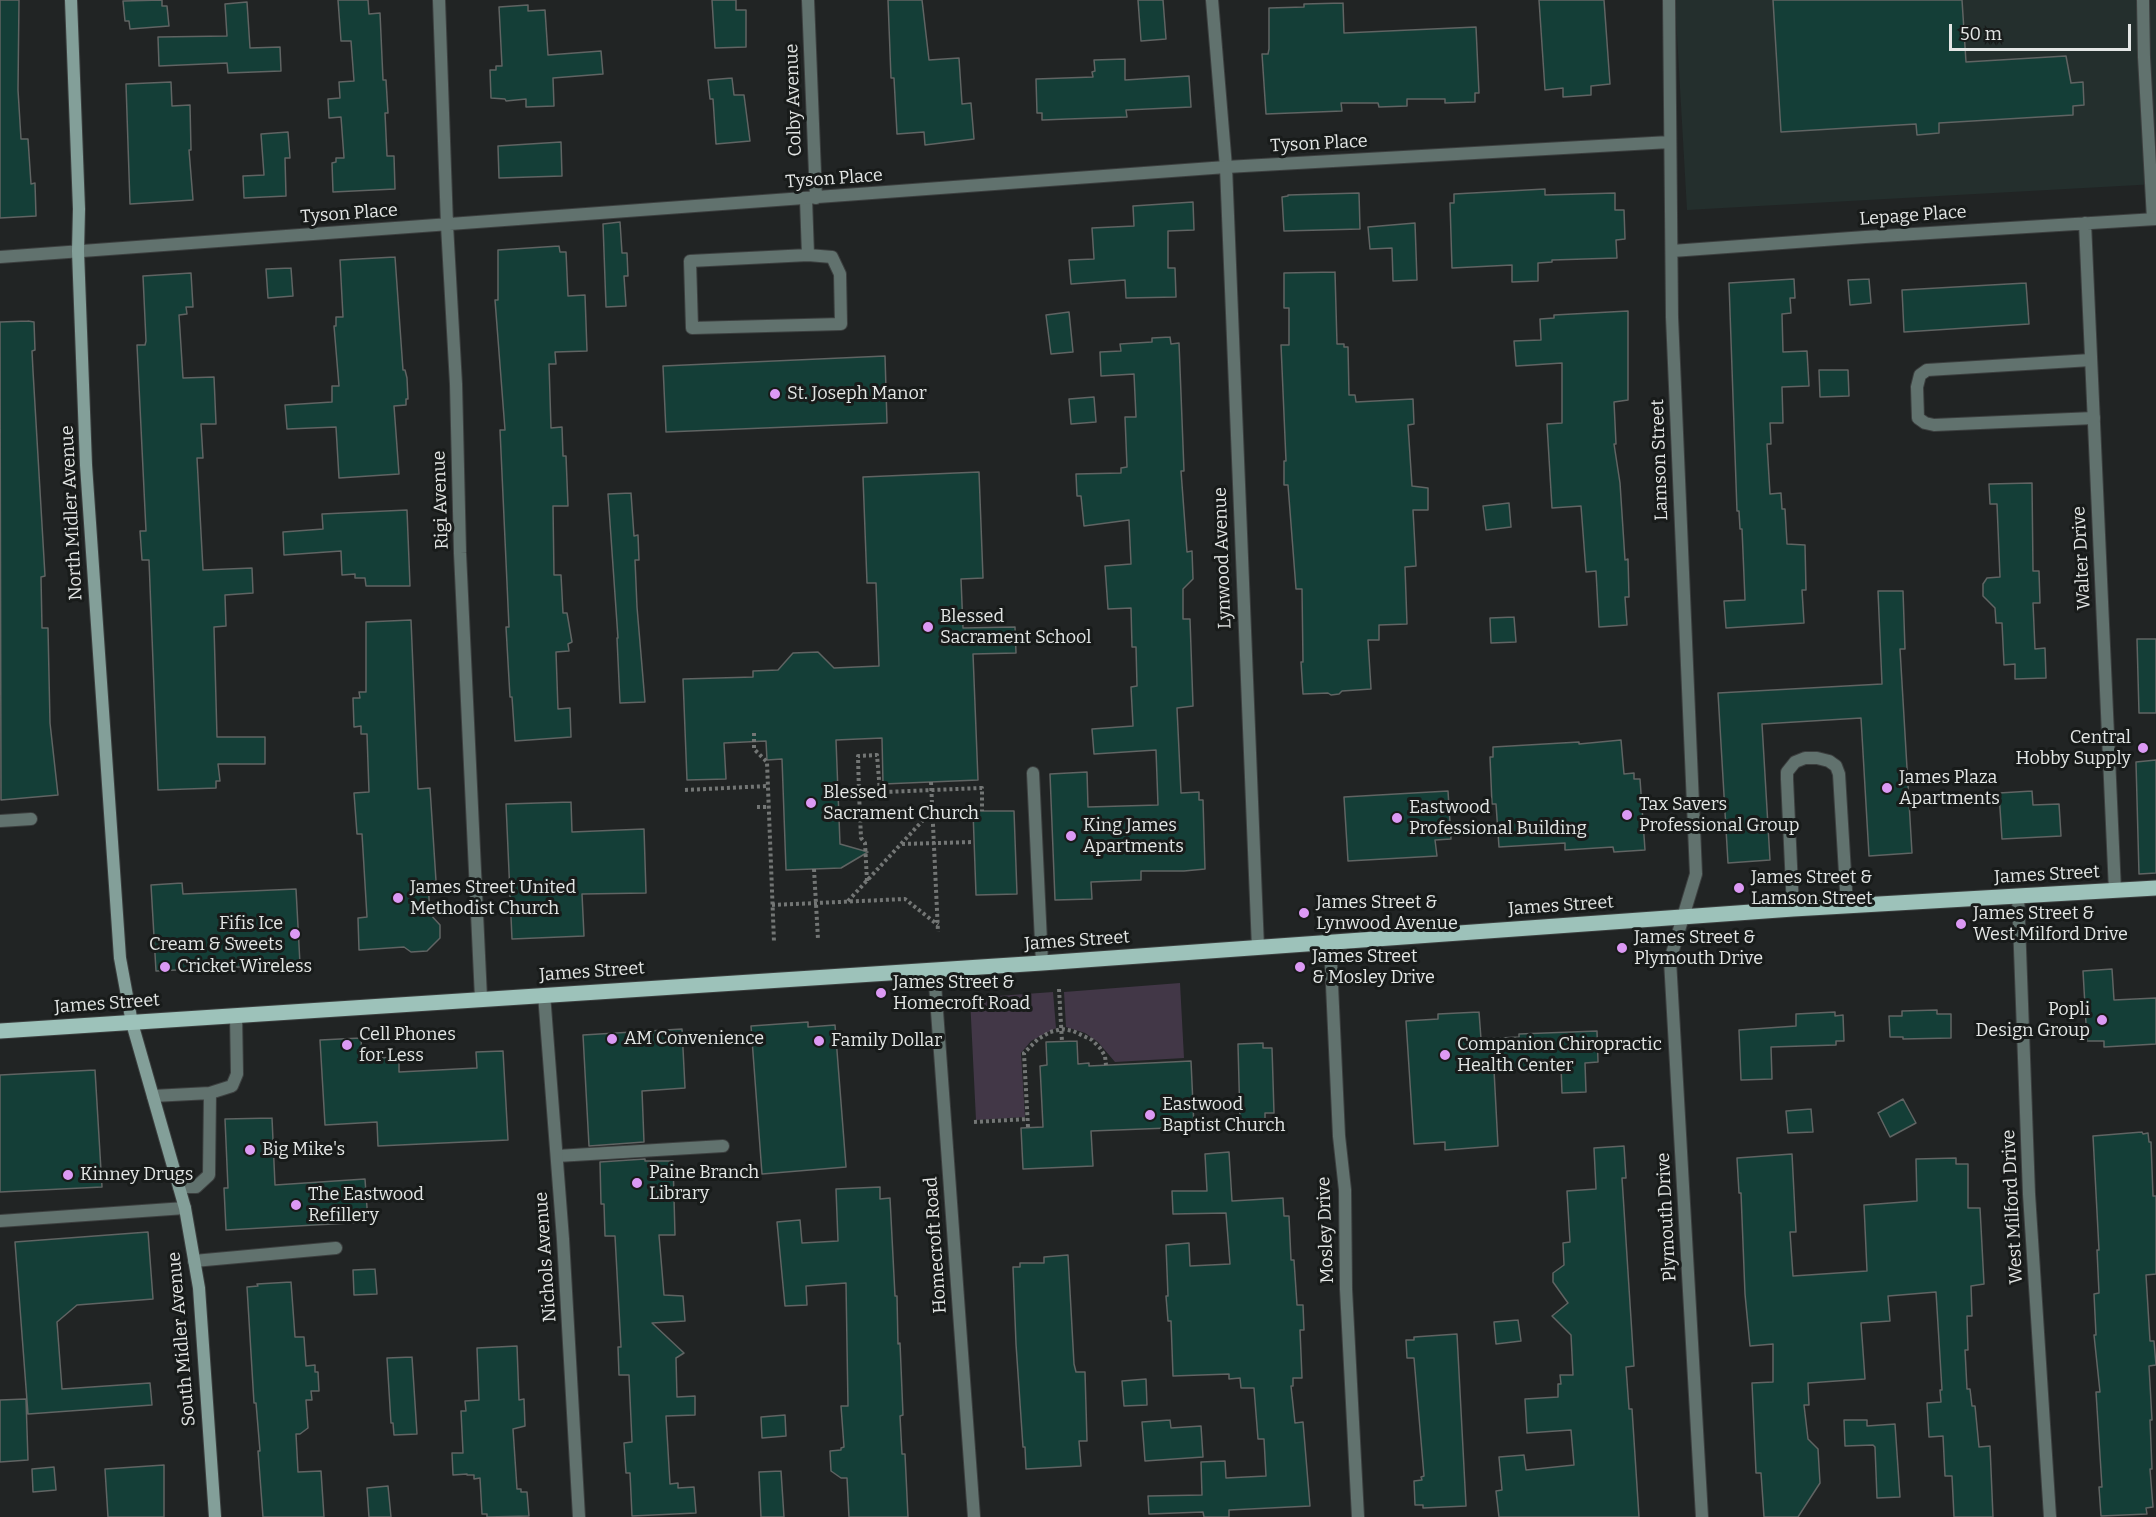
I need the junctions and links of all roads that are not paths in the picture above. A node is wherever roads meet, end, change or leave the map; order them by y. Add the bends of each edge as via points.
1 (70, 0) edge
2 (439, 0) edge
3 (808, 0) edge
4 (1212, 0) edge
5 (1669, 0) edge
6 (2143, 0) edge
7 (1670, 142) junction
8 (1226, 167) junction
9 (811, 199) junction
10 (2154, 219) edge
11 (2085, 223) junction
12 (447, 225) junction
13 (78, 251) junction
14 (1672, 251) junction
15 (808, 255) junction
16 (0, 257) edge
17 (2091, 360) junction
18 (2094, 418) junction
19 (1033, 773) dead end
20 (31, 819) dead end
21 (0, 821) edge
22 (2156, 888) edge
23 (2115, 891) junction
24 (2018, 895) junction
25 (1847, 906) junction
26 (1793, 909) junction
27 (1683, 917) junction
28 (1330, 942) junction
29 (1258, 948) junction
30 (1042, 963) junction
31 (934, 970) junction
32 (544, 994) junction
33 (481, 998) junction
34 (236, 1015) junction
35 (132, 1023) junction
36 (0, 1031) edge
37 (210, 1093) junction
38 (153, 1096) junction
39 (723, 1146) dead end
40 (557, 1156) junction
41 (179, 1187) junction
42 (185, 1208) junction
43 (0, 1221) edge
44 (336, 1248) dead end
45 (194, 1261) junction
46 (215, 1517) edge
47 (579, 1517) edge
48 (975, 1517) edge
49 (1358, 1517) edge
50 (1702, 1517) edge
51 (2050, 1517) edge

1 - 13 main road, North Midler Avenue
2 - 12 street, Rigi Avenue
3 - 9 street, Colby Avenue
4 - 8 street, Lynwood Avenue
5 - 7 street, Lamson Street
6 - 10 street
7 - 8 street, Tyson Place
7 - 14 street, Lamson Street
8 - 9 street, Tyson Place
8 - 29 street, Lynwood Avenue
9 - 12 street, Tyson Place
9 - 15 street, Colby Avenue
10 - 11 street, Lepage Place
11 - 14 street, Lepage Place
11 - 17 street, Walter Drive
12 - 13 street, Tyson Place
12 - 33 street, Rigi Avenue
13 - 16 street, Tyson Place
13 - 35 main road, North Midler Avenue via 86,465 120,958
14 - 27 street, Lamson Street via 1695,874
15 - 15 street via 690,261 692,328 841,324 840,274 832,257
17 - 18 street, Walter Drive
17 - 18 street via 1927,370 1920,375 1917,387 1918,418 1934,425
18 - 23 street, Walter Drive
19 - 30 street
20 - 21 street
22 - 23 main road, James Street
23 - 24 main road, James Street
24 - 25 main road, James Street
24 - 51 street, West Milford Drive via 2029,1194
25 - 26 main road, James Street
25 - 26 street via 1839,774 1829,761 1805,758 1787,772
26 - 27 main road, James Street
27 - 28 main road, James Street
27 - 50 street, Plymouth Drive via 1670,960
28 - 29 main road, James Street
28 - 49 street, Mosley Drive
29 - 30 main road, James Street
30 - 31 main road, James Street
31 - 32 main road, James Street
31 - 48 street, Homecroft Road
32 - 33 main road, James Street
32 - 40 street, Nichols Avenue
33 - 34 main road, James Street
34 - 35 main road, James Street
34 - 37 street via 237,1074 232,1086
35 - 36 main road, James Street
35 - 38 main road, South Midler Avenue
37 - 38 street
37 - 41 street via 210,1175 196,1187
38 - 41 main road, South Midler Avenue
39 - 40 street
40 - 47 street, Nichols Avenue
41 - 42 main road, South Midler Avenue
42 - 43 street
42 - 45 main road, South Midler Avenue
44 - 45 street
45 - 46 main road, South Midler Avenue

